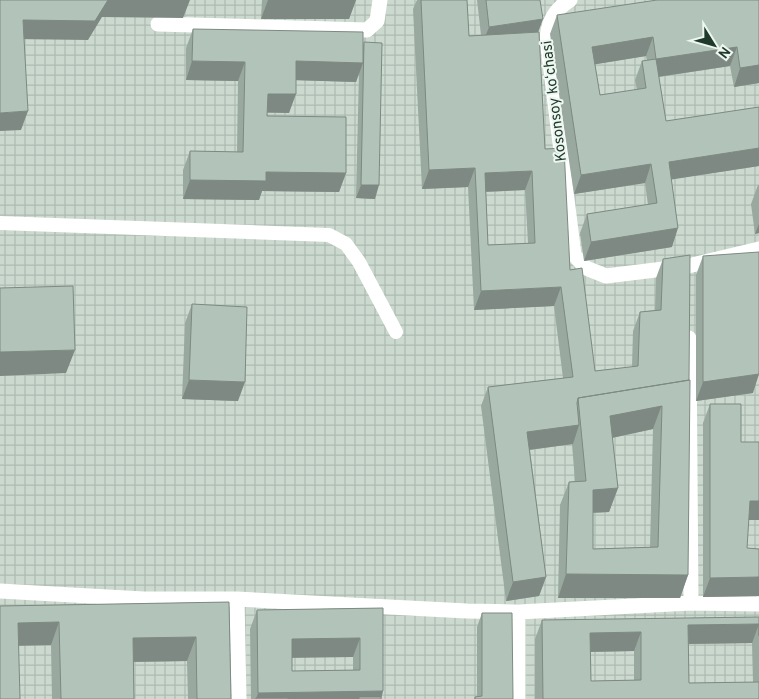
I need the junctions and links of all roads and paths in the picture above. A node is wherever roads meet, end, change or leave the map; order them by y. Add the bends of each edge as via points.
1 (380, 0) edge
2 (570, 0) edge
3 (158, 24) dead end
4 (0, 223) edge
5 (759, 249) edge
6 (689, 326) edge
7 (396, 332) dead end
8 (0, 591) edge
9 (237, 599) junction
10 (692, 603) junction
11 (759, 604) edge
12 (518, 612) junction
13 (239, 699) edge
14 (518, 699) edge

1 - 3 street via 377,22 367,30
2 - 5 street, Kosonsoy koʻchasi via 555,14 548,27 547,39 574,255 586,268 606,276 688,271
4 - 7 lane via 328,235 346,244 359,262
6 - 10 street
8 - 9 street via 144,599
9 - 12 street
9 - 13 street
10 - 11 street
10 - 12 street
12 - 14 street

